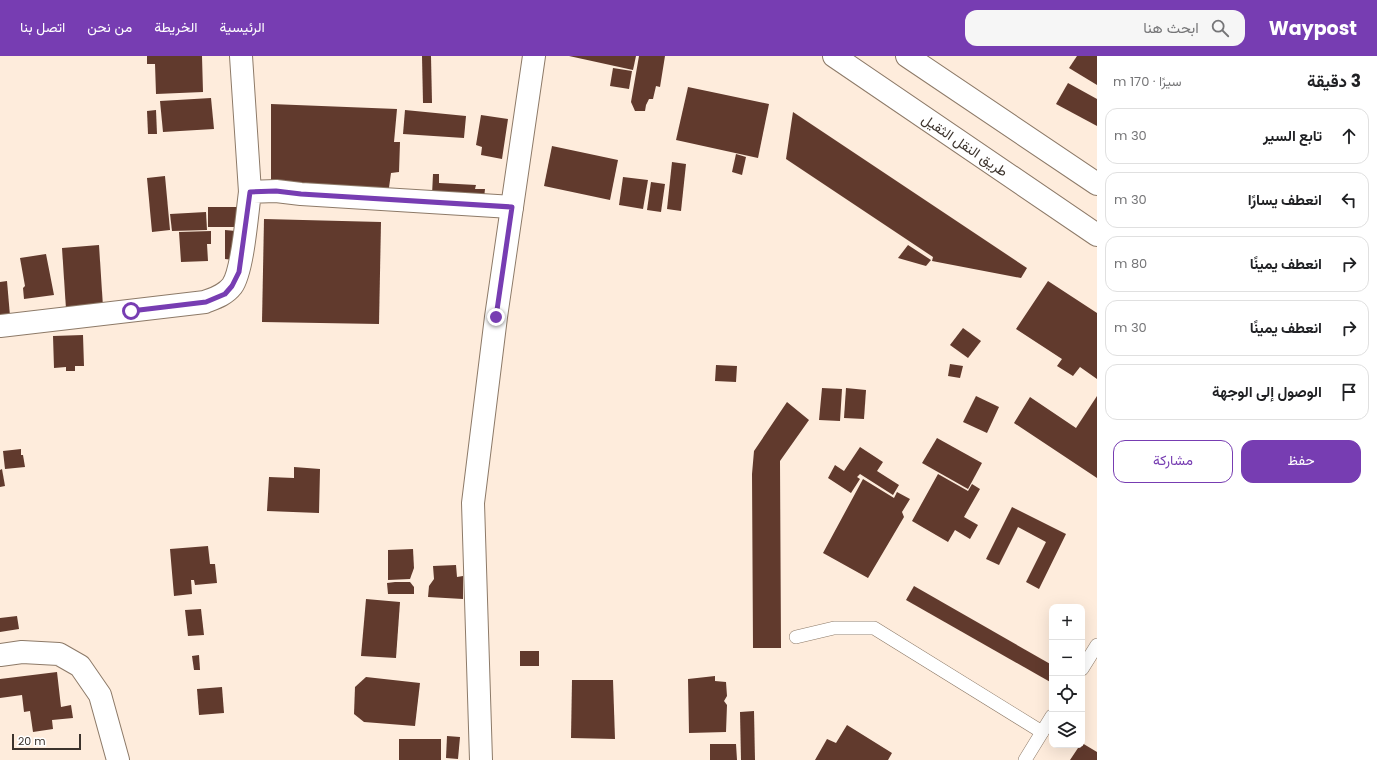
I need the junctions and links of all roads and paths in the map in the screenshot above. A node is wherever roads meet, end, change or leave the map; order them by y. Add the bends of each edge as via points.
1 (241, 56) edge
2 (534, 56) edge
3 (834, 56) edge
4 (907, 56) edge
5 (1097, 184) edge
6 (250, 192) junction
7 (512, 207) junction
8 (1097, 234) edge
9 (0, 326) edge
10 (796, 637) dead end
11 (1097, 645) edge
12 (0, 655) edge
13 (1085, 664) edge
14 (1049, 721) edge
15 (1042, 732) junction
16 (118, 760) edge
17 (481, 760) edge
18 (1025, 760) edge

1 - 6 main road
2 - 7 main road
3 - 8 main road, طريق النقل الثقيل
4 - 5 main road
6 - 7 main road via 276,191
6 - 9 main road via 239,272 225,294 206,302
7 - 17 main road via 473,503
10 - 15 lane via 834,628 874,628
11 - 13 lane
12 - 16 main road via 22,652 59,654 80,666 100,695
14 - 15 lane
15 - 18 lane

